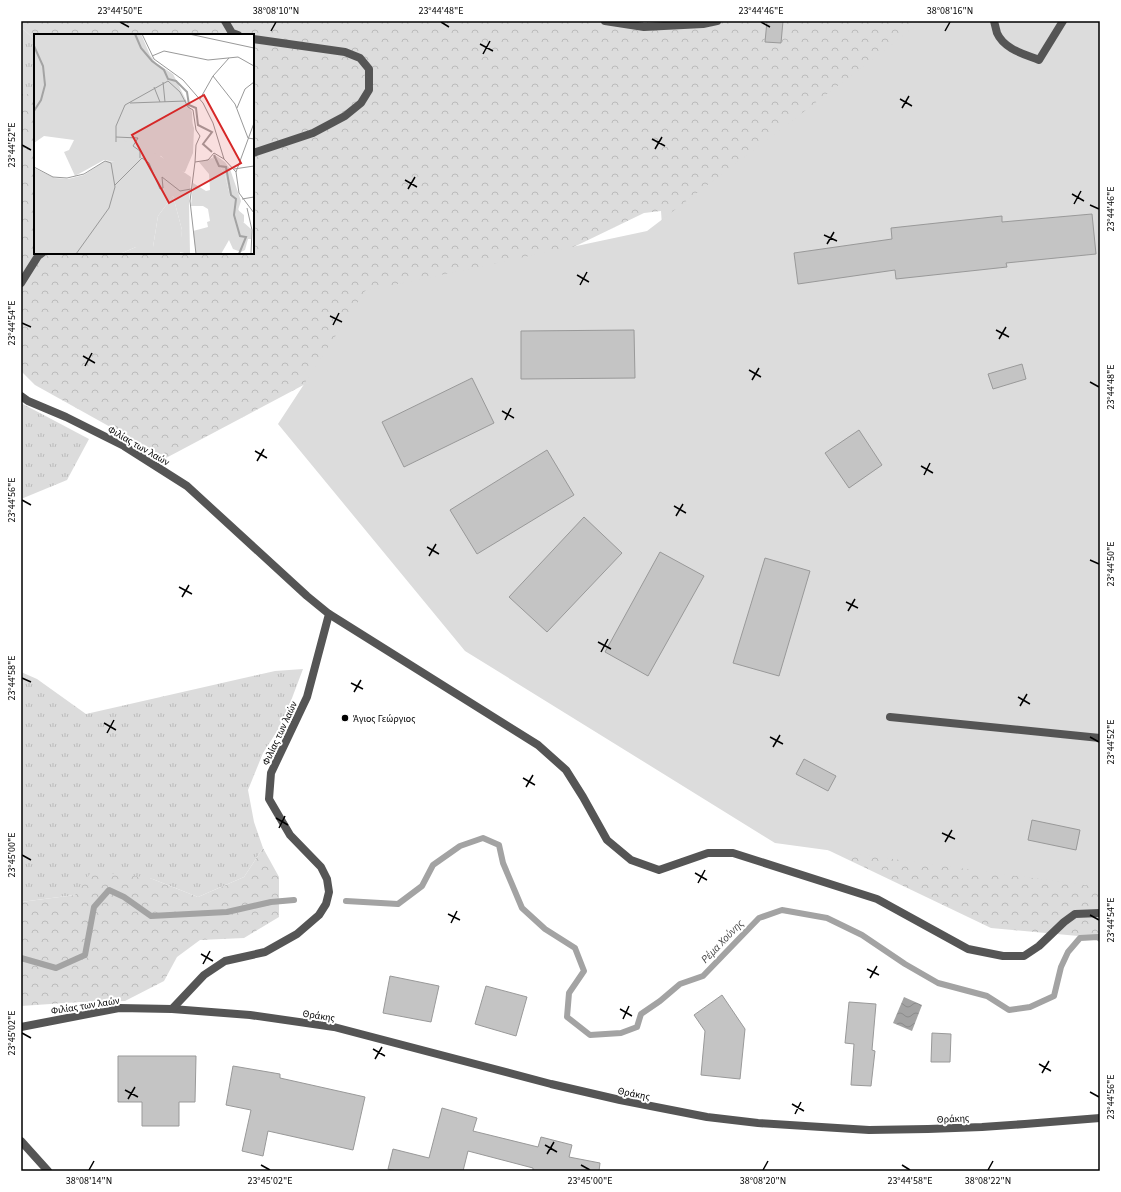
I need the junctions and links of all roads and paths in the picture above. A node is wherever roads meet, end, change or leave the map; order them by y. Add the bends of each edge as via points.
1 (225, 21) edge
2 (605, 21) edge
3 (717, 21) edge
4 (994, 21) edge
5 (1063, 21) edge
6 (235, 34) edge
7 (254, 39) edge
8 (254, 153) edge
9 (41, 254) edge
10 (21, 283) edge
11 (21, 396) edge
12 (329, 614) junction
13 (890, 717) dead end
14 (1100, 738) edge
15 (1100, 913) edge
16 (172, 1009) junction
17 (21, 1027) edge
18 (1100, 1118) edge
19 (21, 1141) edge
20 (48, 1171) edge

1 - 6 street
2 - 3 street via 644,27
4 - 5 street via 998,34 1005,44 1039,60
7 - 8 street via 345,52 360,58 369,69 369,90 361,103 346,116 313,133
9 - 10 street
11 - 12 street, Φιλίας των λαών via 124,446 187,486
12 - 15 street via 538,745 566,770 607,840 631,860 659,870 708,853 732,853 877,899 968,949 1003,956 1024,956 1075,914
12 - 16 street, Φιλίας των λαών via 307,697 271,773 269,799 290,835 321,867 327,879 329,892 326,904 319,915 297,934 265,952 225,961 204,975
13 - 14 street
16 - 17 street, Φιλίας των λαών via 119,1008
16 - 18 street, Θράκης via 250,1015 334,1027 620,1100 707,1117 758,1123 868,1130 928,1130
19 - 20 street

